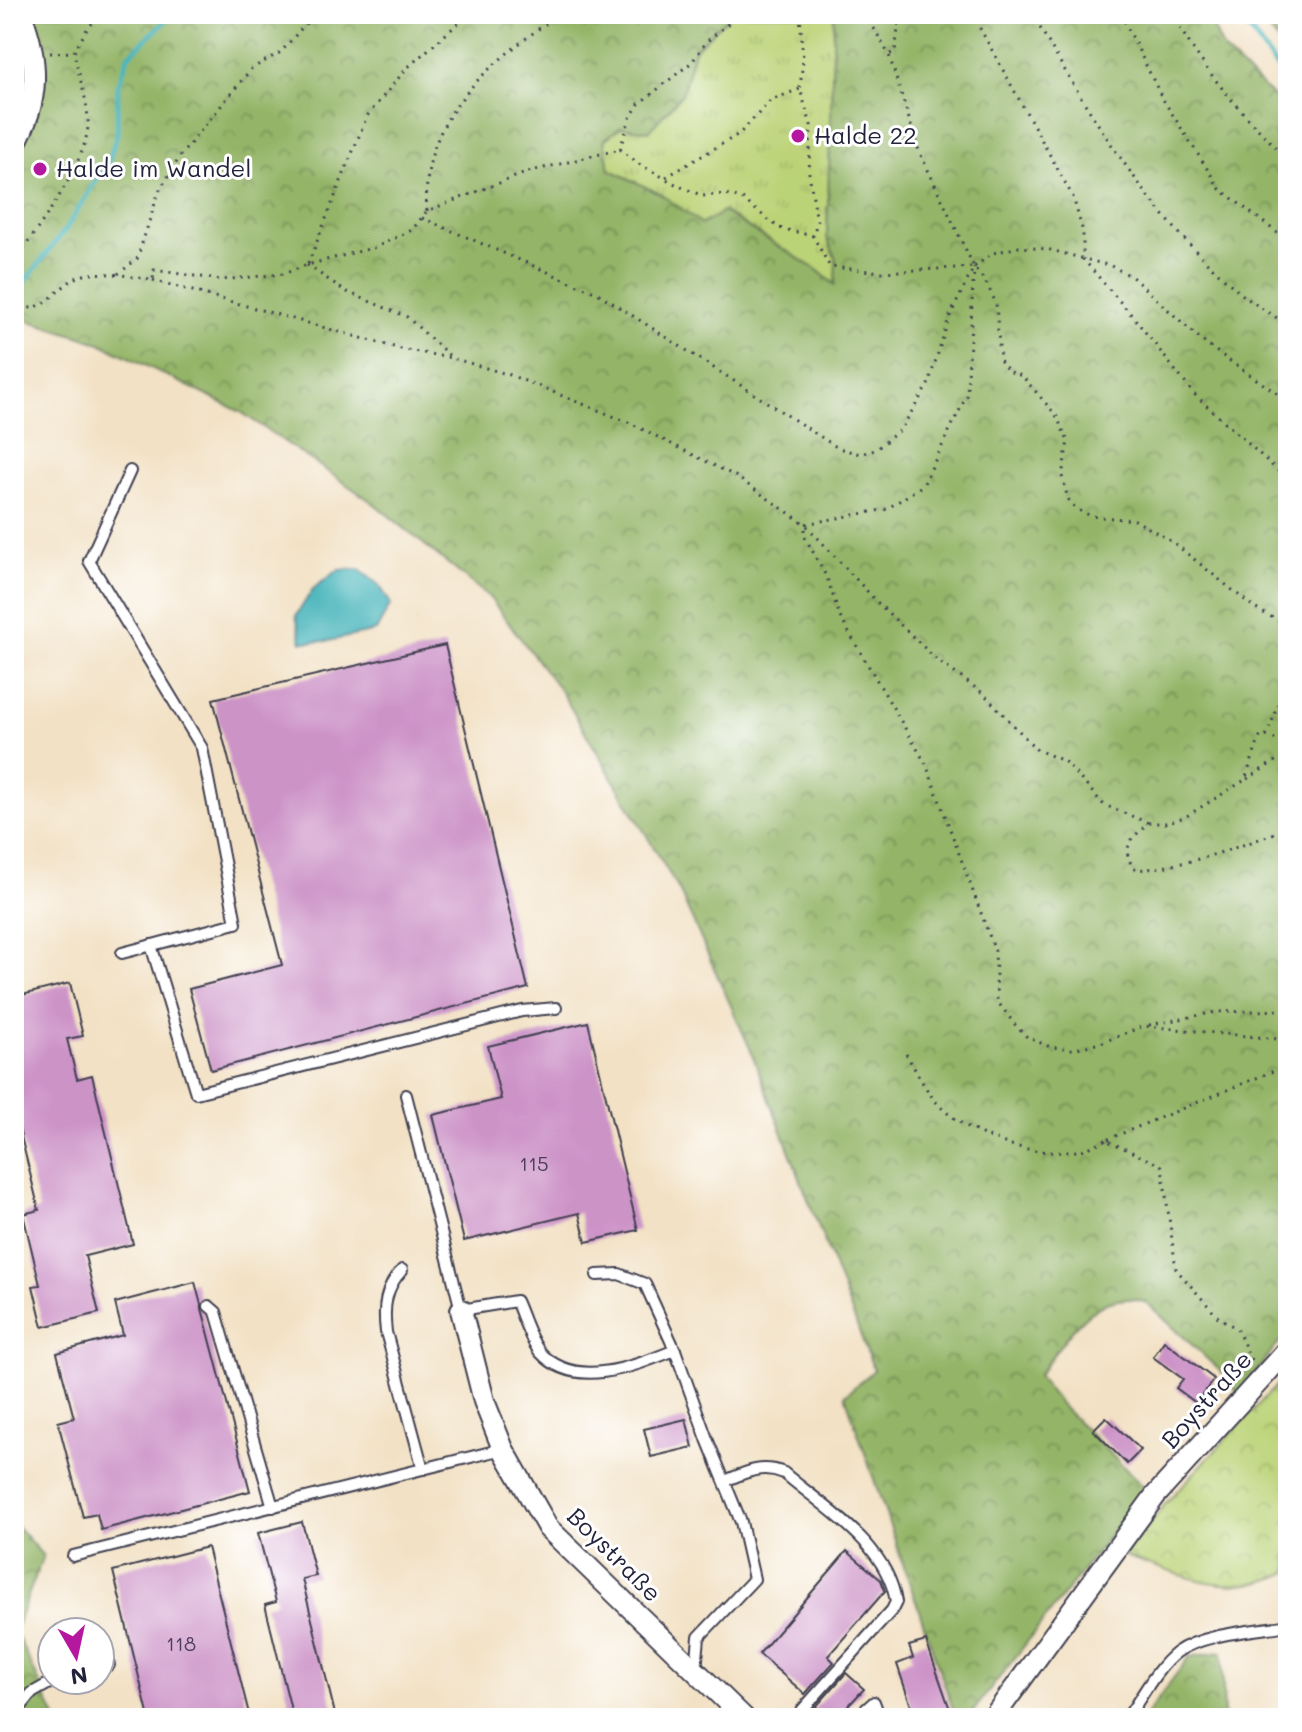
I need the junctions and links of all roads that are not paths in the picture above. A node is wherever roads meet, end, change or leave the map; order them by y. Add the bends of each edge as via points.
1 (21, 14) edge
2 (14, 145) edge
3 (130, 471) dead end
4 (151, 945) junction
5 (122, 953) dead end
6 (556, 1008) dead end
7 (406, 1095) dead end
8 (402, 1270) dead end
9 (597, 1275) dead end
10 (209, 1306) dead end
11 (461, 1310) junction
12 (1288, 1349) edge
13 (675, 1350) junction
14 (503, 1449) junction
15 (423, 1469) junction
16 (725, 1481) junction
17 (273, 1507) junction
18 (73, 1556) dead end
19 (1288, 1625) edge
20 (696, 1672) junction
21 (36, 1691) edge
22 (14, 1715) edge
23 (744, 1718) edge
24 (795, 1718) edge
25 (856, 1718) edge
26 (880, 1718) edge
27 (993, 1718) edge
28 (1127, 1718) edge

1 - 2 street via 36,74 29,114
3 - 4 lane via 89,561 202,748 236,923
4 - 5 lane
4 - 6 lane via 196,1093 522,1011
7 - 11 lane
8 - 15 lane via 386,1293 386,1332
9 - 13 lane via 619,1274 645,1284
10 - 17 lane via 216,1312
11 - 13 lane via 516,1301 538,1350 555,1365 582,1373 630,1368
11 - 14 street, Boystraße via 484,1401
12 - 27 street, Boystraße via 1155,1496
13 - 16 lane
14 - 15 lane
14 - 20 street, Boystraße via 548,1528
15 - 17 lane
16 - 20 lane via 754,1579 699,1637
16 - 24 lane via 758,1468 784,1473 861,1536 893,1582 892,1610
17 - 18 lane
19 - 28 lane via 1206,1640 1179,1651
20 - 23 street, Boystraße
21 - 22 lane
25 - 26 lane via 874,1702

